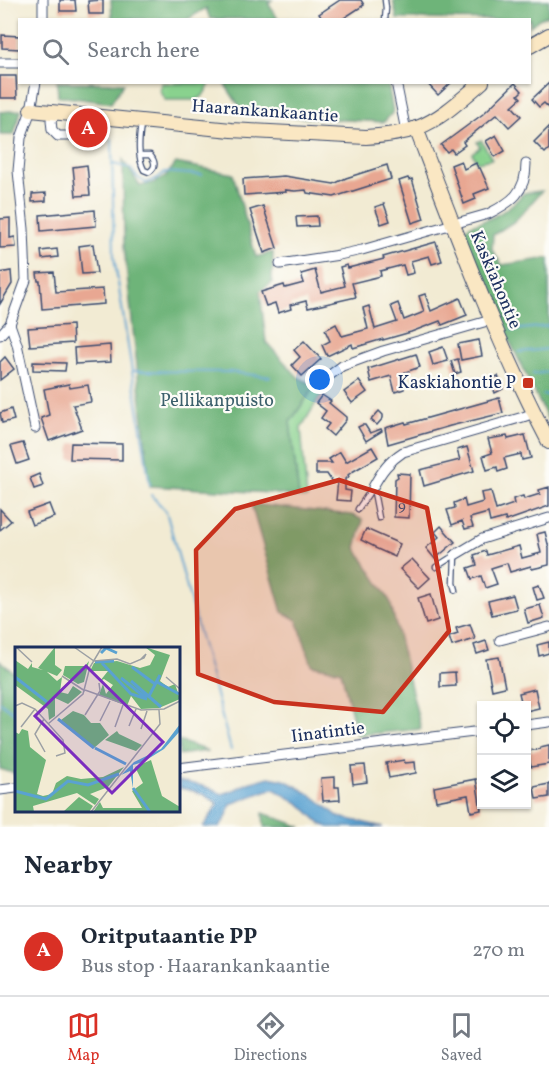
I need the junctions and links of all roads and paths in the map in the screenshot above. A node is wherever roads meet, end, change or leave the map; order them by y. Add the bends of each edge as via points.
1 (43, 0) edge
2 (385, 0) edge
3 (43, 18) edge
4 (385, 18) edge
5 (549, 35) edge
6 (531, 45) edge
7 (0, 63) edge
8 (18, 63) edge
9 (36, 84) edge
10 (397, 84) edge
11 (479, 84) edge
12 (31, 110) junction
13 (57, 113) junction
14 (112, 119) junction
15 (141, 122) junction
16 (411, 130) junction
17 (140, 155) dead end
18 (526, 164) dead end
19 (452, 225) junction
20 (280, 264) dead end
21 (491, 320) junction
22 (10, 324) junction
23 (0, 335) edge
24 (330, 375) dead end
25 (534, 413) junction
26 (34, 428) dead end
27 (549, 442) edge
28 (373, 487) junction
29 (358, 509) dead end
30 (379, 518) dead end
31 (549, 518) edge
32 (455, 555) junction
33 (436, 567) dead end
34 (456, 590) dead end
35 (549, 627) edge
36 (500, 640) dead end
37 (549, 722) edge
38 (531, 724) edge
39 (477, 732) edge
40 (180, 768) edge
41 (15, 788) edge
42 (0, 790) edge

1 - 3 street
2 - 4 lane
5 - 6 street
7 - 8 street
9 - 12 street
10 - 16 street, Kaskiahontie
11 - 16 street, Haarankankaantie via 435,119
12 - 13 street, Haarankankaantie
12 - 22 street via 21,138 18,171 26,280
13 - 14 street, Haarankankaantie
13 - 14 street via 51,120 52,130 58,136
14 - 15 street, Haarankankaantie
15 - 16 street, Haarankankaantie via 366,136
15 - 17 lane
16 - 19 street, Kaskiahontie
18 - 19 street via 523,184 510,201 488,214
19 - 20 street via 339,255
19 - 21 street, Kaskiahontie
21 - 24 street via 383,351 342,366
21 - 25 street, Kaskiahontie
22 - 23 street
22 - 26 street
25 - 27 street, Kaskiahontie
25 - 28 street via 403,452 384,468
28 - 29 lane
28 - 30 lane
31 - 32 street via 482,539
32 - 33 lane
32 - 34 lane
35 - 36 street
37 - 38 street
39 - 40 street, Iinatintie
41 - 42 street

